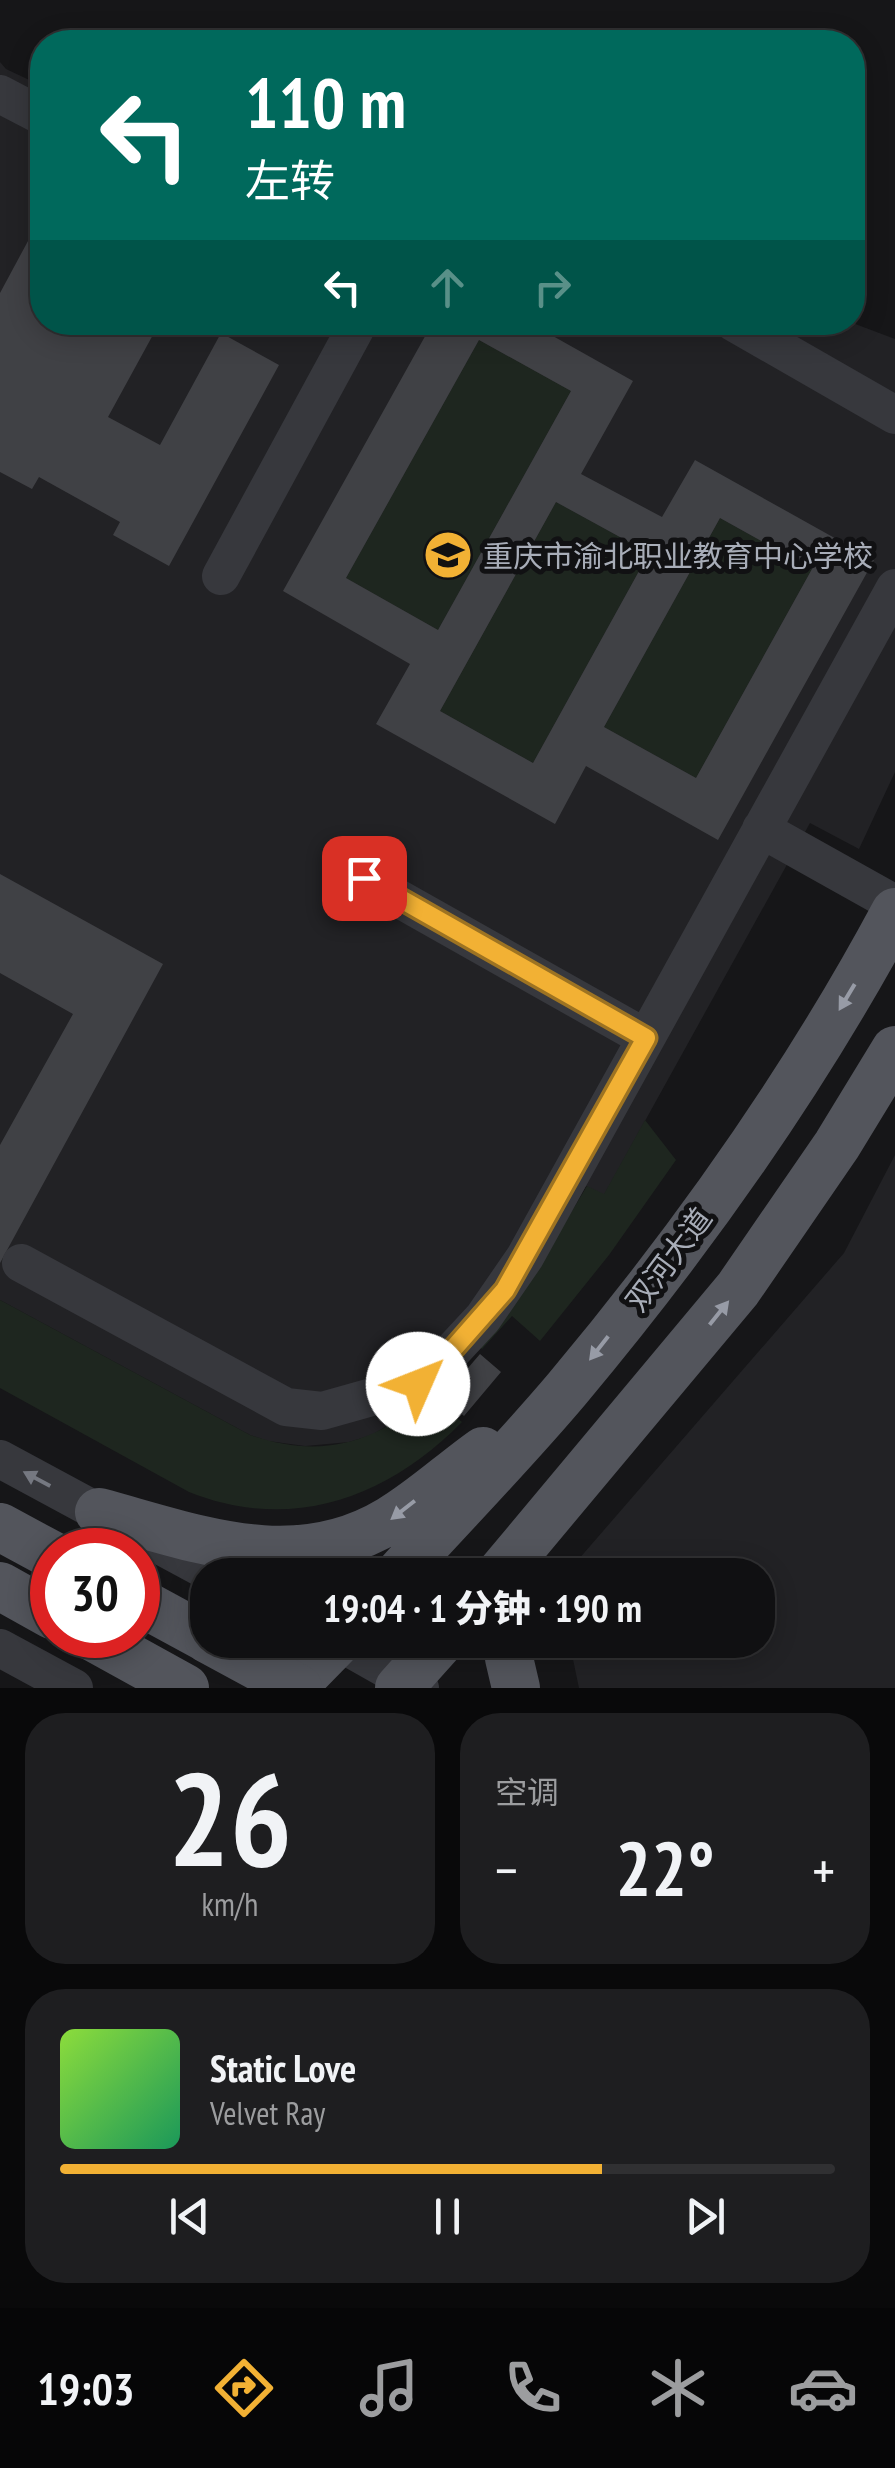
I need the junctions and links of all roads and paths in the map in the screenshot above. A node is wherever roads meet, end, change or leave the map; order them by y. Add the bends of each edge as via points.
1 (0, 94) edge
2 (30, 110) edge
3 (352, 335) edge
4 (756, 335) edge
5 (895, 415) edge
6 (221, 576) dead end
7 (895, 588) edge
8 (761, 829) junction
9 (364, 878) dead end
10 (895, 904) edge
11 (895, 912) edge
12 (646, 1038) junction
13 (895, 1050) edge
14 (21, 1263) dead end
15 (566, 1390) junction
16 (0, 1459) edge
17 (567, 1497) junction
18 (99, 1512) junction
19 (0, 1526) edge
20 (30, 1543) edge
21 (413, 1558) edge
22 (514, 1558) edge
23 (533, 1558) edge
24 (190, 1561) edge
25 (0, 1586) edge
26 (30, 1603) edge
27 (160, 1613) edge
28 (190, 1630) edge
29 (0, 1648) edge
30 (130, 1658) edge
31 (241, 1658) edge
32 (321, 1658) edge
33 (365, 1658) edge
34 (428, 1658) edge
35 (509, 1658) edge
36 (408, 1685) edge
37 (74, 1688) edge
38 (184, 1688) edge
39 (295, 1688) edge
40 (516, 1688) edge

1 - 2 street
3 - 6 street
4 - 5 street
7 - 8 street
8 - 10 street
8 - 12 street
9 - 12 street
11 -> 15 main road, 双河大道 via 780,1108
12 - 14 street via 505,1290 432,1373 402,1391 322,1410 286,1407
17 -> 13 main road via 738,1289
15 -> 18 main road via 389,1521 333,1544 288,1551 233,1548
15 - 21 main road, 双河大道
18 -> 16 street
17 - 22 main road
17 - 23 main road
18 - 24 street
19 - 20 main road
25 - 26 main road
27 - 28 main road
29 - 37 street
30 - 38 main road
31 - 39 main road, bridge
32 - 39 main road
33 - 36 street
34 - 36 main road
35 - 40 main road

